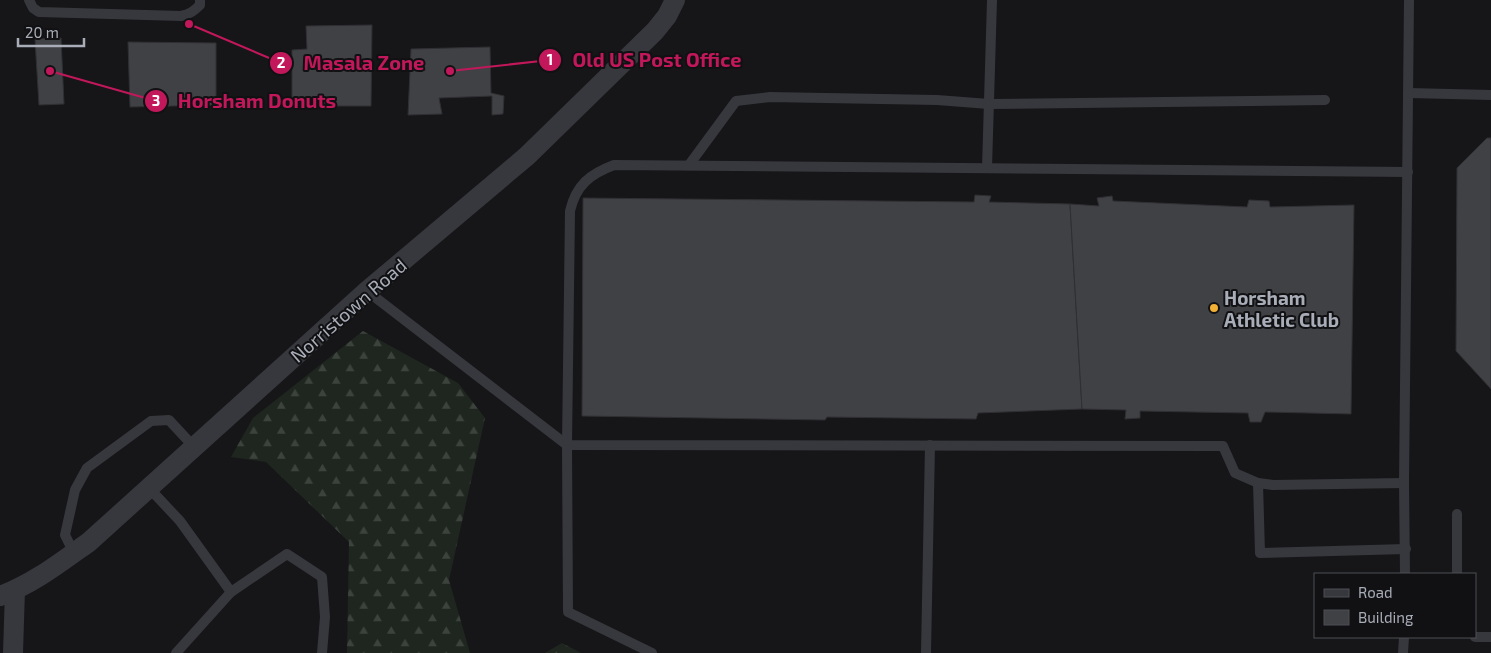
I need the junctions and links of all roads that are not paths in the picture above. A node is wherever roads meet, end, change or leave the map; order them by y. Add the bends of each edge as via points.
1 (30, 0) edge
2 (200, 0) edge
3 (675, 0) edge
4 (992, 0) edge
5 (1409, 0) edge
6 (1409, 93) junction
7 (1491, 95) edge
8 (1325, 100) dead end
9 (989, 104) junction
10 (689, 165) junction
11 (987, 168) junction
12 (1408, 172) junction
13 (367, 291) junction
14 (567, 445) junction
15 (930, 445) junction
16 (194, 447) junction
17 (1258, 482) junction
18 (1404, 483) junction
19 (149, 488) junction
20 (1457, 514) dead end
21 (1406, 549) junction
22 (74, 552) junction
23 (1406, 573) edge
24 (1457, 573) edge
25 (231, 592) junction
26 (7, 593) edge
27 (1476, 636) edge
28 (1491, 637) edge
29 (1404, 638) edge
30 (13, 653) edge
31 (176, 653) edge
32 (322, 653) edge
33 (652, 653) edge
34 (926, 653) edge
35 (1404, 653) edge

1 - 2 lane via 39,12 181,16 195,10
3 - 13 street, Norristown Road via 655,31 527,156
4 - 9 lane
5 - 6 lane
6 - 7 lane
6 - 12 lane
8 - 9 lane
9 - 10 lane via 770,97 736,101
9 - 11 lane
10 - 11 lane
10 - 14 lane via 614,165 593,175 573,197 570,210
11 - 12 lane
12 - 18 lane
13 - 14 lane
13 - 16 street, Norristown Road
14 - 15 lane
14 - 33 lane via 568,612
15 - 17 lane via 1223,446 1235,473
15 - 34 lane
16 - 19 street, Norristown Road
16 - 22 lane via 169,420 150,421 87,468 75,490 65,535
17 - 18 lane via 1273,485
17 - 21 lane via 1260,553
18 - 21 lane
19 - 22 street, Norristown Road
19 - 25 lane via 180,521
20 - 24 lane
21 - 23 lane
22 - 26 street, Norristown Road
25 - 31 lane
25 - 32 lane via 287,554 308,568 322,578 325,617
26 - 30 street
27 - 28 lane
29 - 35 lane

